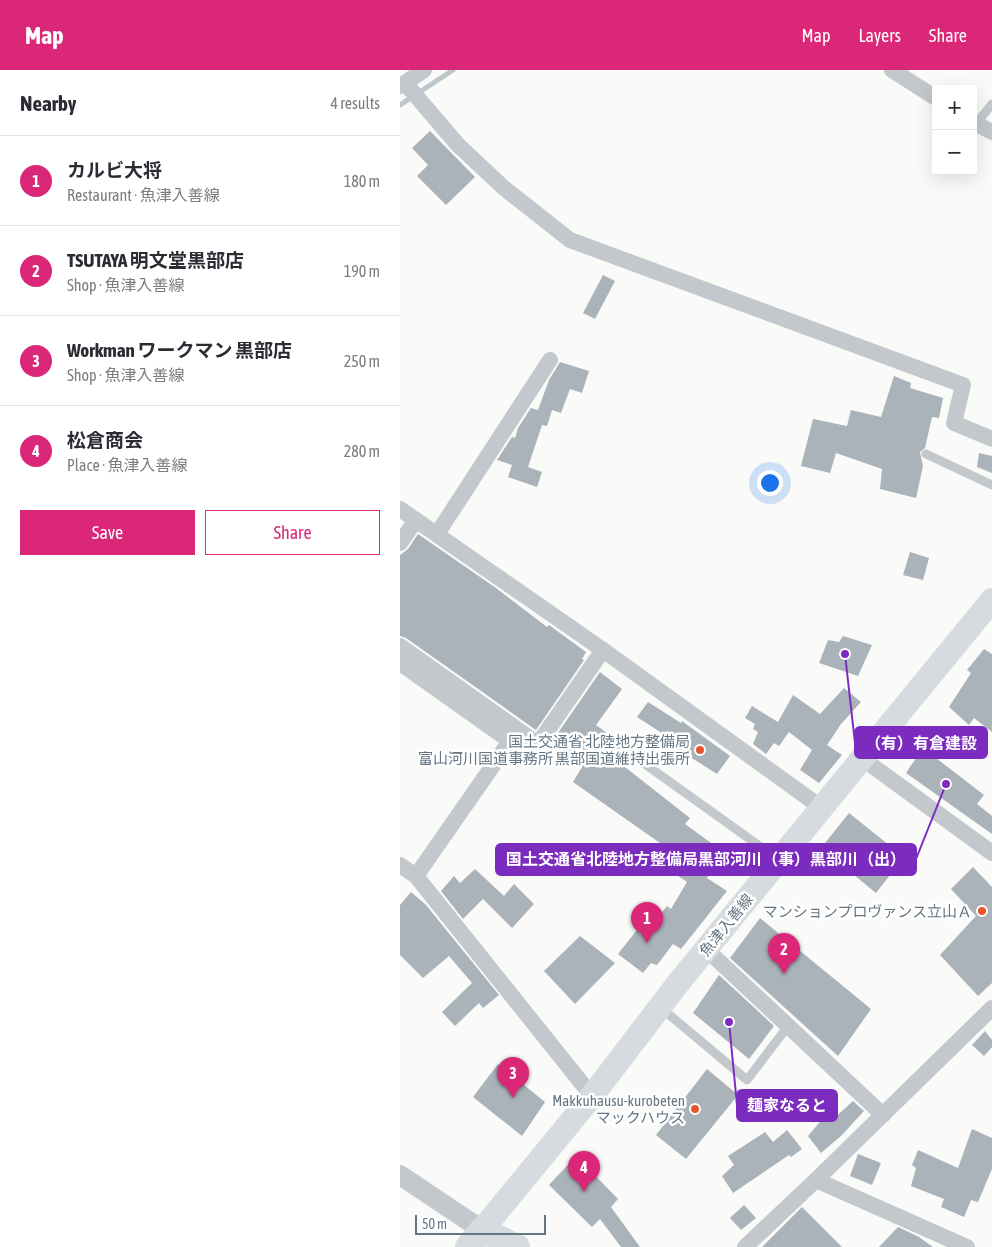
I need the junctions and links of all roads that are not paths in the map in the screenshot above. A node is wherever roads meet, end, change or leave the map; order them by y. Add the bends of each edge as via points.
1 (424, 70) edge
2 (892, 70) edge
3 (403, 85) edge
4 (932, 95) edge
5 (992, 104) edge
6 (977, 121) edge
7 (977, 124) edge
8 (992, 132) edge
9 (550, 360) dead end
10 (992, 439) edge
11 (926, 454) dead end
12 (992, 485) edge
13 (400, 509) edge
14 (416, 520) junction
15 (437, 534) junction
16 (400, 543) edge
17 (992, 600) edge
18 (400, 646) edge
19 (603, 650) junction
20 (400, 663) edge
21 (610, 739) dead end
22 (863, 759) junction
23 (822, 808) junction
24 (992, 852) edge
25 (779, 860) junction
26 (400, 865) edge
27 (416, 876) junction
28 (706, 949) junction
29 (660, 1007) junction
30 (992, 1008) edge
31 (788, 1026) junction
32 (592, 1096) junction
33 (883, 1115) junction
34 (400, 1175) edge
35 (816, 1180) junction
36 (475, 1238) edge
37 (517, 1247) edge
38 (745, 1247) edge
39 (967, 1247) edge

1 - 3 street
2 - 4 street
3 - 10 street via 504,188 570,240 963,384 954,423
5 - 6 lane
7 - 8 street
9 - 15 street
11 - 12 lane
13 - 14 street
14 - 15 street
14 - 16 street
15 - 19 street
17 - 22 main road, 魚津入善線
18 - 19 street via 538,744
19 - 23 street
20 - 27 street via 510,741
21 - 25 lane
22 - 23 main road, 魚津入善線
22 - 24 street
23 - 25 main road, 魚津入善線
25 - 28 main road, 魚津入善線
26 - 27 street
27 - 32 street
28 - 29 main road, 魚津入善線
28 - 31 street
29 - 31 lane via 748,1080
29 - 32 main road, 魚津入善線
30 - 33 street
31 - 33 street
32 - 36 main road, 魚津入善線
33 - 35 street
34 - 36 street
35 - 38 street
35 - 39 street
36 - 37 main road

